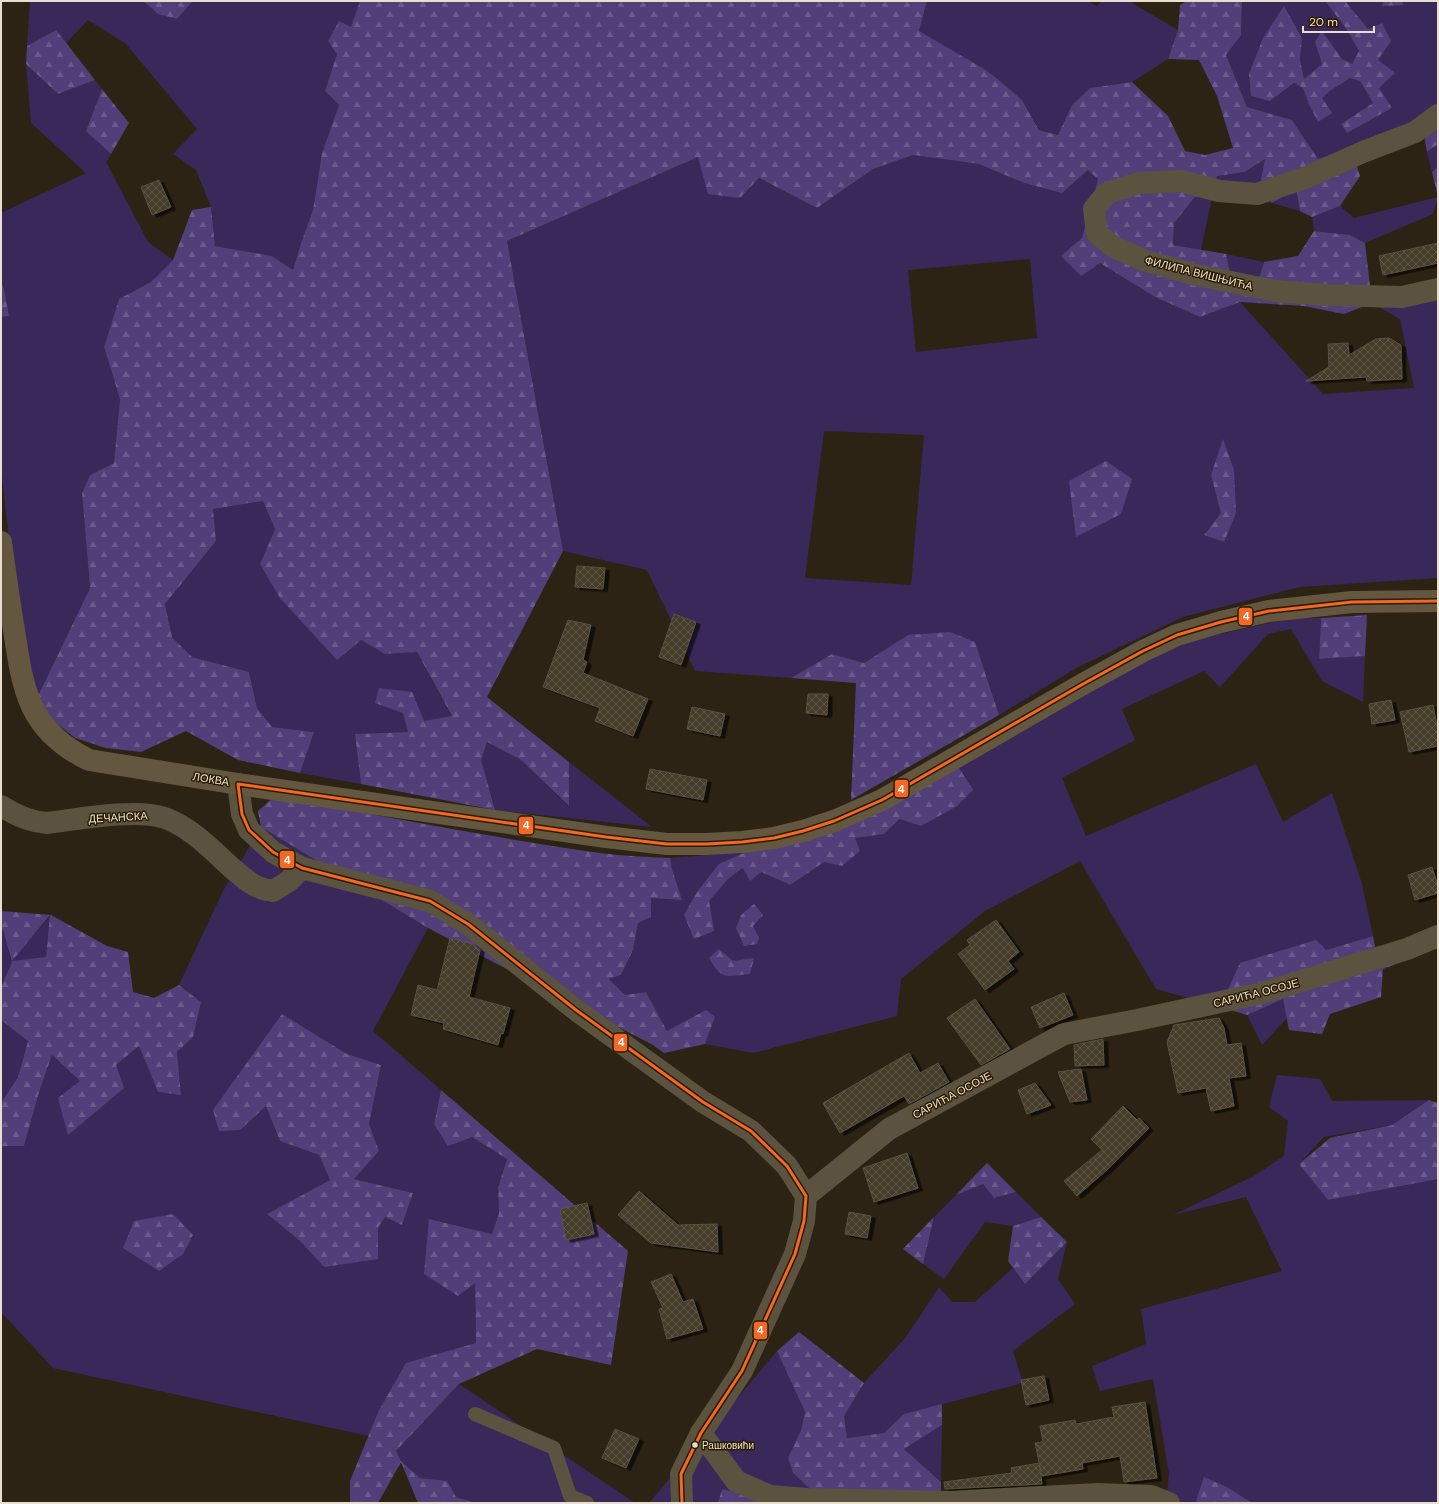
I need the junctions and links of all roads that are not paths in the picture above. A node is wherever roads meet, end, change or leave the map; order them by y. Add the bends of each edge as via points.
1 (1438, 115) edge
2 (1438, 289) edge
3 (1, 542) edge
4 (1438, 601) edge
5 (238, 784) junction
6 (1, 806) edge
7 (302, 868) junction
8 (1438, 936) edge
9 (806, 1196) junction
10 (475, 1414) dead end
11 (701, 1433) junction
12 (587, 1503) edge
13 (682, 1503) edge
14 (1169, 1503) edge

1 - 2 street, ФИЛИПА ВИШЊИЋА via 1416,132 1305,178 1257,194 1219,191 1181,181 1139,182 1107,193 1094,209 1097,233 1112,246 1143,260 1192,274 1274,291 1327,295 1402,297
3 - 5 main road, ЛОКВА via 26,694 51,734 74,753 89,760
4 - 5 main road via 1352,602 1269,611 1177,635 1076,688 882,800 834,821 774,838 707,844 667,844
5 - 7 street, ЛОКВА via 242,814 249,830 273,852
6 - 7 street, ДЕЧАНСКА via 24,818 47,823 142,814 166,818 179,824 247,881 273,891 289,881
7 - 9 street, ЛОКВА via 430,902 468,924 576,1010 704,1102 751,1130 787,1166
8 - 9 street, САРИЋА ОСОЈЕ via 1407,949 1262,993 1064,1034 889,1129
9 - 11 street via 804,1221 795,1254 742,1371
10 - 12 lane via 554,1448 570,1496
11 - 13 street via 681,1474
11 - 14 street via 736,1482 770,1496 948,1502 1098,1494 1151,1496

